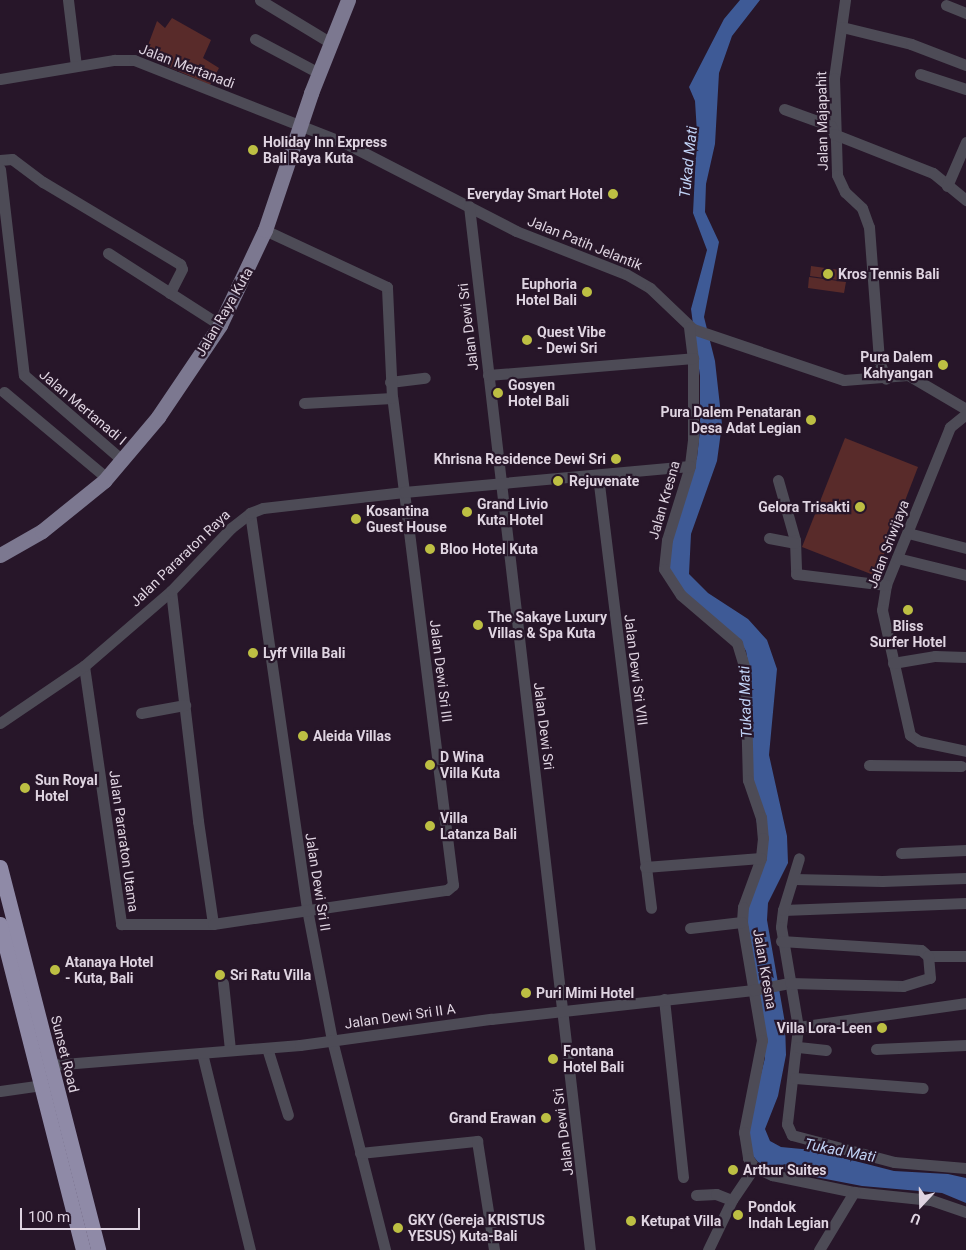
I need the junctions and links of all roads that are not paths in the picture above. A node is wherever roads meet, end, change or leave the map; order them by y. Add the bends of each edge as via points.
1 (68, 0) edge
2 (260, 0) edge
3 (348, 0) edge
4 (845, 0) edge
5 (946, 6) dead end
6 (966, 13) edge
7 (842, 27) junction
8 (255, 39) dead end
9 (331, 43) junction
10 (966, 64) edge
11 (76, 66) junction
12 (319, 73) junction
13 (920, 74) dead end
14 (0, 79) edge
15 (966, 89) edge
16 (784, 109) dead end
17 (300, 126) junction
18 (834, 134) junction
19 (966, 142) edge
20 (0, 160) edge
21 (0, 169) edge
22 (947, 186) junction
23 (966, 200) edge
24 (469, 206) junction
25 (482, 213) junction
26 (471, 219) junction
27 (265, 230) junction
28 (108, 253) dead end
29 (170, 293) junction
30 (220, 325) junction
31 (691, 328) junction
32 (693, 358) junction
33 (488, 374) junction
34 (425, 378) dead end
35 (886, 379) junction
36 (390, 382) junction
37 (4, 392) dead end
38 (392, 398) junction
39 (949, 399) junction
40 (304, 403) dead end
41 (966, 409) edge
42 (966, 414) edge
43 (950, 428) junction
44 (122, 460) junction
45 (690, 466) junction
46 (598, 476) junction
47 (107, 478) junction
48 (778, 480) dead end
49 (501, 484) junction
50 (404, 492) junction
51 (250, 513) junction
52 (908, 533) junction
53 (769, 538) dead end
54 (795, 543) junction
55 (966, 548) edge
56 (0, 555) edge
57 (897, 558) junction
58 (966, 575) edge
59 (886, 585) junction
60 (172, 591) junction
61 (966, 657) edge
62 (893, 663) junction
63 (84, 666) junction
64 (185, 705) junction
65 (141, 713) dead end
66 (0, 723) edge
67 (963, 750) edge
68 (869, 765) dead end
69 (964, 770) edge
70 (966, 850) edge
71 (901, 853) dead end
72 (761, 858) junction
73 (799, 858) dead end
74 (0, 867) edge
75 (646, 867) junction
76 (966, 878) edge
77 (794, 879) junction
78 (966, 903) edge
79 (650, 908) dead end
80 (307, 909) junction
81 (783, 910) junction
82 (742, 922) junction
83 (0, 924) edge
84 (213, 924) junction
85 (690, 928) dead end
86 (781, 941) junction
87 (928, 956) junction
88 (966, 956) edge
89 (223, 983) dead end
90 (789, 983) junction
91 (755, 990) junction
92 (664, 999) junction
93 (966, 1002) edge
94 (564, 1010) junction
95 (798, 1028) junction
96 (332, 1040) junction
97 (966, 1045) edge
98 (267, 1048) junction
99 (798, 1048) junction
100 (876, 1049) dead end
101 (230, 1050) junction
102 (826, 1050) dead end
103 (202, 1053) junction
104 (51, 1065) junction
105 (794, 1078) junction
106 (42, 1085) junction
107 (923, 1088) dead end
108 (0, 1091) edge
109 (288, 1115) dead end
110 (360, 1153) junction
111 (754, 1167) junction
112 (966, 1168) edge
113 (683, 1177) dead end
114 (854, 1192) junction
115 (696, 1195) dead end
116 (732, 1200) junction
117 (966, 1212) edge
118 (83, 1250) edge
119 (98, 1250) edge
120 (250, 1250) edge
121 (385, 1250) edge
122 (494, 1250) edge
123 (590, 1250) edge
124 (708, 1250) edge
125 (819, 1250) edge

1 - 11 street
2 - 9 street
3 - 9 main road, Jalan Raya Kuta
4 - 7 street, Jalan Majapahit
5 - 6 street
7 - 10 street via 911,44
7 - 18 street, Jalan Majapahit via 834,78
8 - 12 street
9 - 12 main road, Jalan Raya Kuta
11 - 14 street, Jalan Mertanadi
11 - 17 street, Jalan Mertanadi via 134,60
12 - 17 main road, Jalan Raya Kuta
13 - 15 street
16 - 18 street via 831,126
17 - 24 street, Jalan Patih Jelantik via 347,144
17 - 27 main road, Jalan Raya Kuta
18 - 22 street via 922,168
18 - 35 street, Jalan Majapahit via 840,184 862,208 870,228 879,361
19 - 22 street
20 - 29 street via 12,159 43,182 180,264 182,269
21 - 44 street, Jalan Mertanadi I via 24,375
22 - 23 street
24 - 25 street, Jalan Patih Jelantik
24 - 26 street, Jalan Dewi Sri
25 - 26 street via 474,214
25 - 31 street, Jalan Patih Jelantik via 516,231 639,281
26 - 33 street, Jalan Dewi Sri
27 - 30 main road, Jalan Raya Kuta
27 - 36 street, Jalan Dewi Sri III via 382,283 388,294
28 - 29 street
29 - 30 street
30 - 44 main road, Jalan Raya Kuta via 158,417
31 - 32 street, Jalan Kresna
31 - 35 street, Jalan Patih Jelantik via 834,377
32 - 33 street
32 - 45 street, Jalan Kresna
33 - 49 street, Jalan Dewi Sri
34 - 36 street
35 - 39 street, Jalan Patih Jelantik via 898,374 908,375
36 - 38 street, Jalan Dewi Sri III
37 - 47 street
38 - 40 street
38 - 50 street, Jalan Dewi Sri III
39 - 41 street, Jalan Patih Jelantik
39 - 43 street, Jalan Sriwijaya
42 - 43 street, Jalan Sriwijaya
43 - 52 street, Jalan Sriwijaya
44 - 47 main road, Jalan Raya Kuta
45 - 46 street, Jalan Pararaton Raya
45 - 72 street, Jalan Kresna via 667,540 664,569 681,595 727,632 743,656 747,690 748,780 761,817
46 - 49 street, Jalan Pararaton Raya
46 - 75 street, Jalan Dewi Sri VIII
47 - 56 main road, Jalan Raya Kuta via 68,513
48 - 54 street
49 - 50 street, Jalan Pararaton Raya
49 - 94 street, Jalan Dewi Sri
50 - 51 street, Jalan Pararaton Raya via 263,508
50 - 80 street, Jalan Dewi Sri III via 453,885 446,890
51 - 60 street, Jalan Pararaton Raya via 231,528
51 - 80 street, Jalan Dewi Sri II
52 - 55 street
52 - 57 street, Jalan Sriwijaya
53 - 54 street
54 - 59 street via 798,575
57 - 58 street
57 - 59 street, Jalan Sriwijaya
59 - 62 street, Jalan Sriwijaya via 882,610
60 - 63 street, Jalan Pararaton Raya
60 - 64 street
61 - 62 street via 935,656
62 - 67 street, Jalan Sriwijaya via 910,735 919,741
63 - 66 street, Jalan Pararaton Raya
63 - 84 street, Jalan Pararaton Utama via 119,920 126,926
64 - 65 street
64 - 84 street
67 - 69 street
68 - 69 street
70 - 71 street
72 - 75 street
72 - 82 street, Jalan Kresna via 742,907
73 - 77 street
74 - 104 highway, Sunset Road
75 - 79 street, Jalan Dewi Sri VIII
76 - 77 street
77 - 81 street
78 - 81 street
80 - 84 street, Jalan Pararaton Utama
80 - 96 street, Jalan Dewi Sri II
81 - 86 street
82 - 85 street
82 - 91 street, Jalan Kresna
83 - 106 highway
86 - 87 street via 921,950
86 - 90 street
87 - 88 street
87 - 90 street, Jalan Dewi Sri II A via 930,977 920,983 894,986
89 - 101 street
90 - 91 street, Jalan Dewi Sri II A
90 - 95 street
91 - 92 street, Jalan Dewi Sri II A
91 - 111 street, Jalan Kresna via 761,1055 744,1140 748,1158
92 - 94 street, Jalan Dewi Sri II A
92 - 113 street
93 - 95 street
94 - 96 street, Jalan Dewi Sri II A
94 - 123 street, Jalan Dewi Sri
95 - 99 street
96 - 98 street, Jalan Dewi Sri II A
96 - 110 street, Jalan Dewi Sri II
97 - 100 street
98 - 101 street, Jalan Dewi Sri II A
98 - 109 street
99 - 102 street
99 - 105 street
101 - 103 street, Jalan Dewi Sri II A
103 - 104 street, Jalan Dewi Sri II A
103 - 120 street
104 - 119 highway, Sunset Road
105 - 107 street
105 - 112 street via 787,1124 797,1138 894,1162
106 - 108 street
106 - 118 highway
110 - 121 street, Jalan Dewi Sri II
110 - 122 street via 472,1140 479,1142
111 - 114 street via 772,1175
111 - 116 street
114 - 117 street via 932,1200
114 - 125 street
115 - 116 street via 716,1194
116 - 124 street

